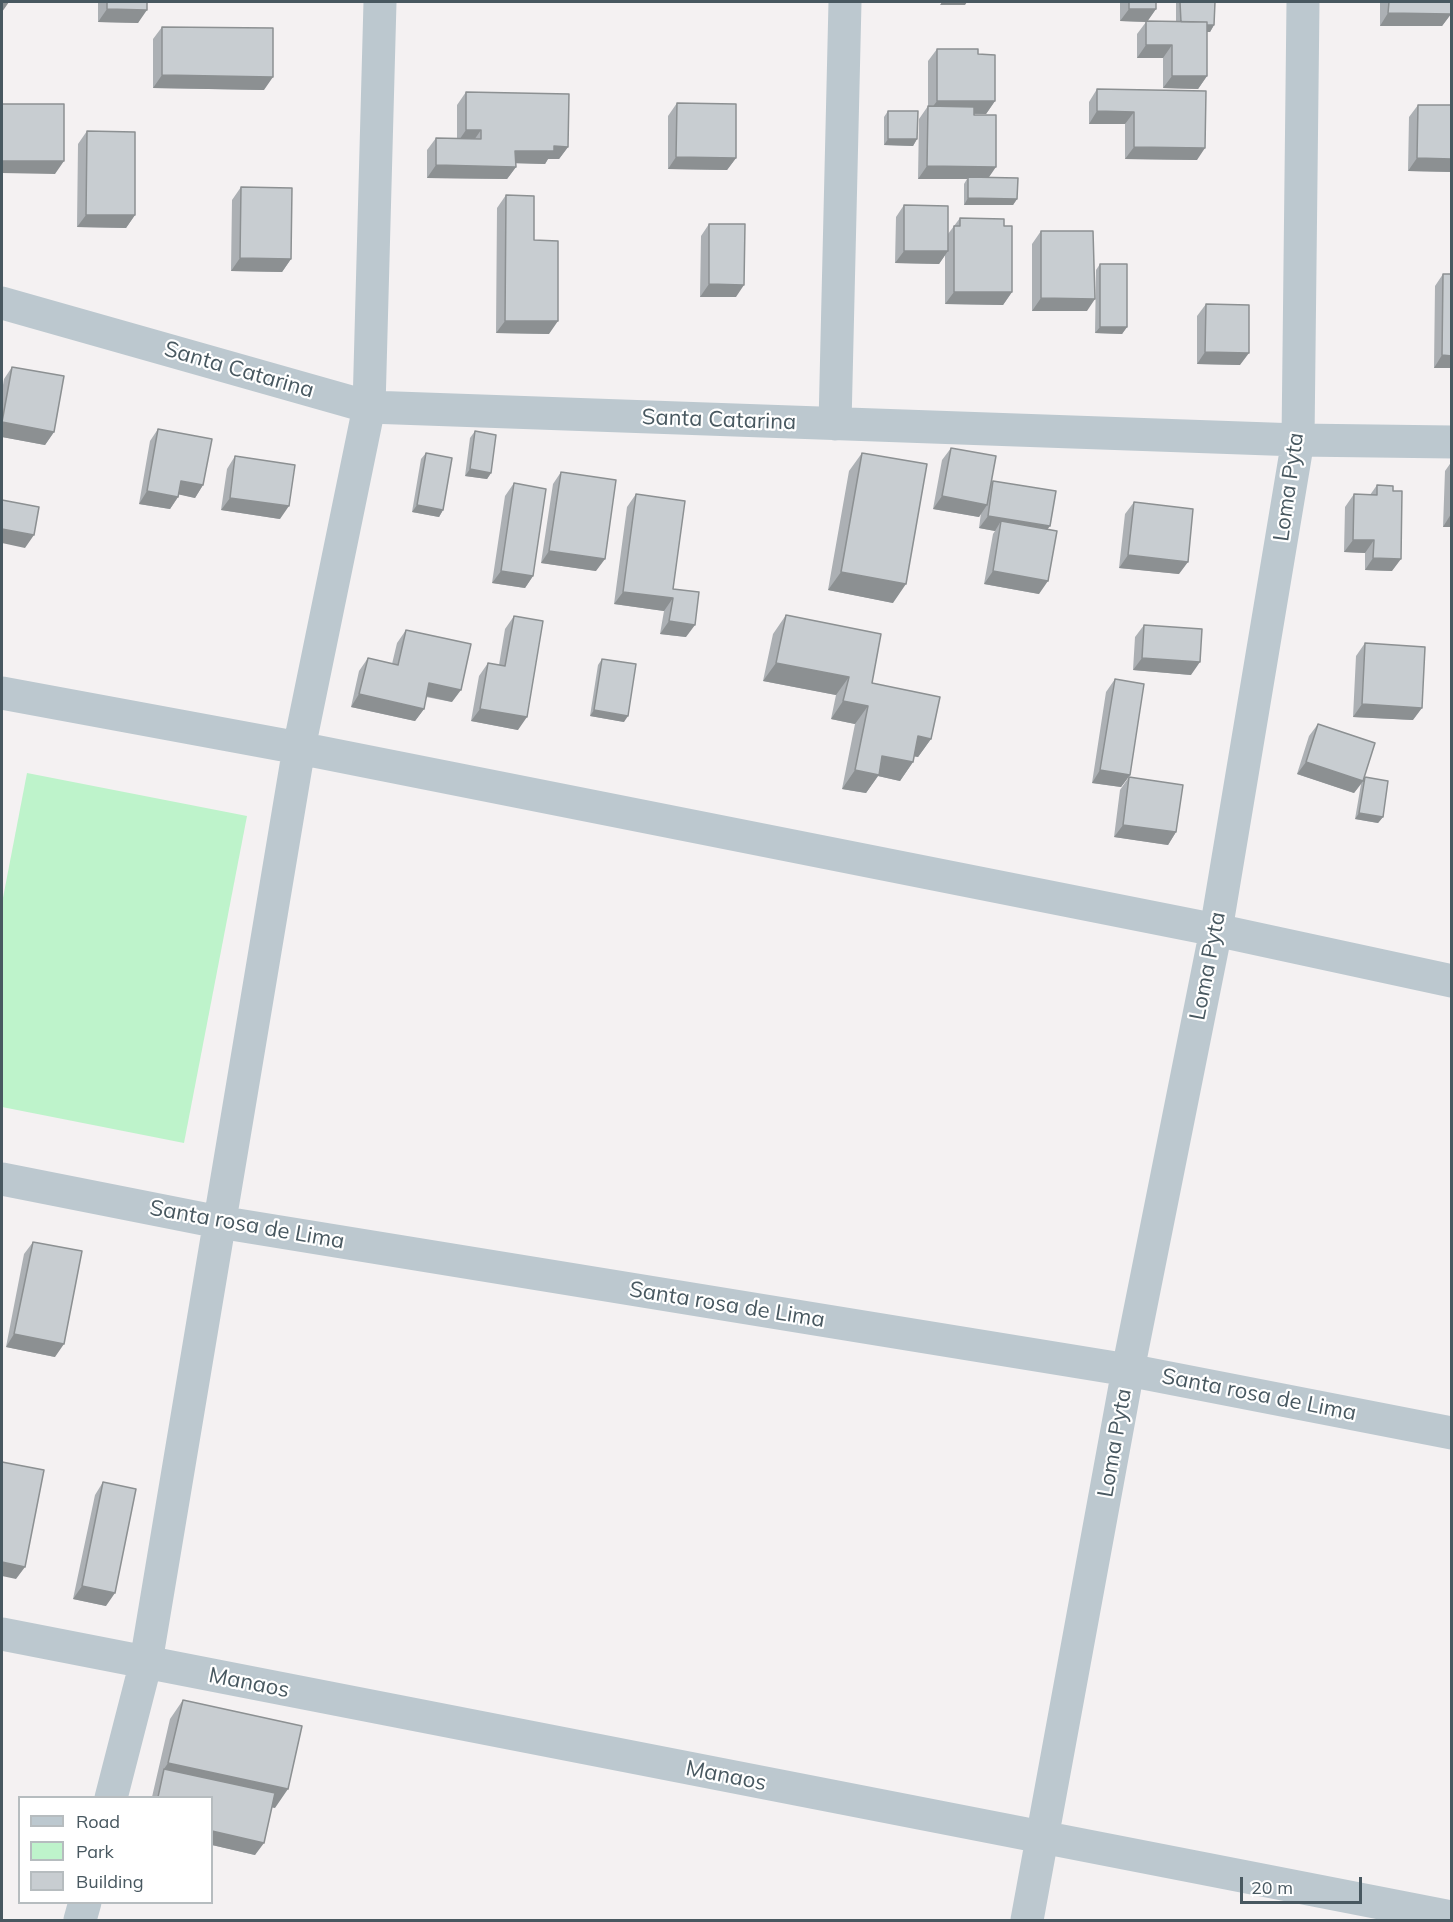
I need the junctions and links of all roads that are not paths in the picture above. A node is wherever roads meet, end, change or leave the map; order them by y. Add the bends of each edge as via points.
1 (380, 2) edge
2 (845, 2) edge
3 (1303, 2) edge
4 (2, 303) edge
5 (369, 407) junction
6 (835, 424) junction
7 (1298, 440) junction
8 (1452, 442) edge
9 (2, 693) edge
10 (299, 748) junction
11 (1216, 930) junction
12 (1452, 981) edge
13 (2, 1179) edge
14 (219, 1222) junction
15 (1128, 1370) junction
16 (1452, 1432) edge
17 (2, 1634) edge
18 (146, 1662) junction
19 (111, 1796) edge
20 (1042, 1837) junction
21 (84, 1904) edge
22 (1452, 1917) edge
23 (80, 1920) edge
24 (1027, 1920) edge

1 - 5 street
2 - 6 street
3 - 7 street, Loma Pyta
4 - 5 street, Santa Catarina
5 - 6 street, Santa Catarina
5 - 10 street
6 - 7 street, Santa Catarina
7 - 8 street, Santa Catarina
7 - 11 street, Loma Pyta
9 - 10 street
10 - 11 street
10 - 14 street
11 - 12 street
11 - 15 street, Loma Pyta
13 - 14 street, Santa rosa de Lima
14 - 15 street, Santa rosa de Lima
14 - 18 street
15 - 16 street, Santa rosa de Lima
15 - 20 street, Loma Pyta
17 - 18 street, Manaos
18 - 19 street
18 - 20 street, Manaos
20 - 22 street, Manaos
20 - 24 street, Loma Pyta
21 - 23 street

